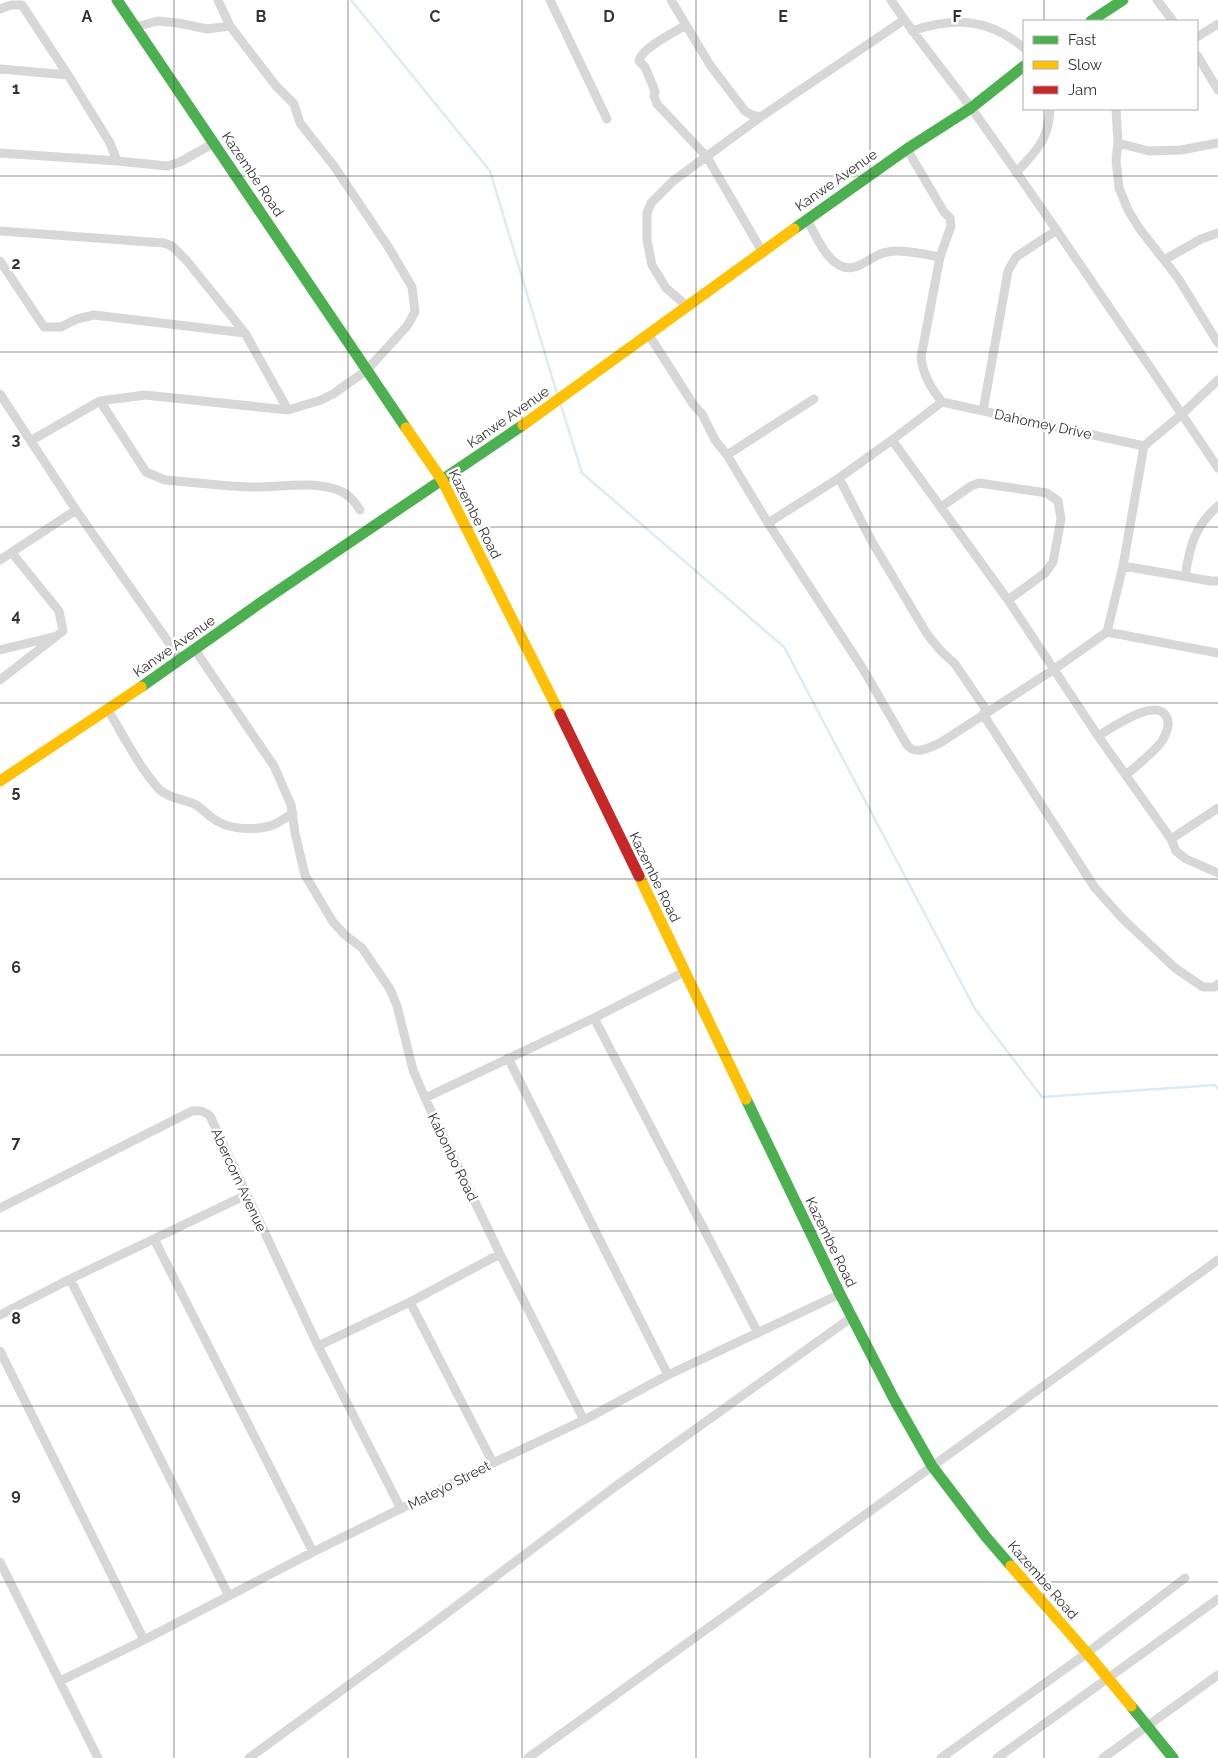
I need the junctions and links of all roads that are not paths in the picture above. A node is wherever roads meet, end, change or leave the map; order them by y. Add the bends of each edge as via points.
1 (117, 0) edge
2 (218, 0) edge
3 (550, 0) edge
4 (671, 0) edge
5 (891, 0) edge
6 (1123, 0) edge
7 (1157, 0) edge
8 (0, 9) edge
9 (904, 20) junction
10 (1092, 20) edge
11 (1172, 20) edge
12 (1218, 24) edge
13 (686, 25) junction
14 (230, 26) junction
15 (135, 27) junction
16 (912, 31) junction
17 (1198, 36) edge
18 (1023, 47) edge
19 (1198, 57) edge
20 (1023, 67) edge
21 (0, 70) edge
22 (68, 75) junction
23 (1218, 90) edge
24 (971, 108) junction
25 (1050, 110) edge
26 (1116, 110) edge
27 (762, 116) junction
28 (607, 119) dead end
29 (214, 143) junction
30 (1118, 143) junction
31 (1218, 143) edge
32 (907, 149) junction
33 (0, 153) edge
34 (707, 157) junction
35 (117, 161) junction
36 (1016, 173) junction
37 (807, 219) junction
38 (1057, 230) junction
39 (0, 231) edge
40 (1218, 233) edge
41 (763, 253) junction
42 (940, 257) junction
43 (1164, 260) junction
44 (0, 261) edge
45 (687, 306) junction
46 (245, 332) junction
47 (649, 335) junction
48 (1218, 343) edge
49 (367, 370) junction
50 (1218, 380) edge
51 (0, 394) edge
52 (814, 399) dead end
53 (100, 401) junction
54 (942, 402) junction
55 (288, 410) junction
56 (982, 411) junction
57 (1182, 414) junction
58 (32, 440) junction
59 (892, 440) junction
60 (1144, 446) junction
61 (727, 455) junction
62 (1218, 468) edge
63 (839, 478) junction
64 (442, 480) junction
65 (1218, 506) edge
66 (941, 507) junction
67 (76, 510) junction
68 (360, 510) dead end
69 (768, 523) junction
70 (12, 553) junction
71 (0, 560) edge
72 (1124, 566) junction
73 (1185, 576) junction
74 (1218, 581) edge
75 (1008, 600) junction
76 (1107, 632) junction
77 (58, 636) junction
78 (0, 650) edge
79 (195, 650) junction
80 (1218, 653) edge
81 (181, 660) junction
82 (1053, 670) junction
83 (0, 680) edge
84 (108, 710) junction
85 (985, 712) junction
86 (1098, 736) junction
87 (1126, 775) junction
88 (0, 781) edge
89 (1218, 808) edge
90 (293, 813) junction
91 (1171, 839) junction
92 (1218, 873) edge
93 (684, 972) junction
94 (1218, 984) edge
95 (594, 1018) junction
96 (508, 1058) junction
97 (425, 1098) junction
98 (246, 1195) junction
99 (0, 1208) edge
100 (154, 1239) junction
101 (500, 1254) junction
102 (1218, 1260) edge
103 (70, 1279) junction
104 (840, 1294) junction
105 (410, 1302) junction
106 (0, 1315) edge
107 (852, 1317) junction
108 (758, 1332) junction
109 (318, 1346) junction
110 (0, 1351) edge
111 (668, 1375) junction
112 (584, 1420) junction
113 (492, 1463) junction
114 (932, 1466) junction
115 (401, 1509) junction
116 (313, 1552) junction
117 (0, 1562) edge
118 (1185, 1578) dead end
119 (229, 1596) junction
120 (1218, 1599) edge
121 (144, 1640) junction
122 (1087, 1653) junction
123 (1218, 1675) edge
124 (1108, 1679) junction
125 (60, 1680) junction
126 (1147, 1726) junction
127 (98, 1758) edge
128 (249, 1758) edge
129 (528, 1758) edge
130 (941, 1758) edge
131 (997, 1758) edge
132 (1103, 1758) edge
133 (1173, 1758) edge

1 - 15 main road, Kazembe Road
2 - 14 street
3 - 28 street
4 - 13 street
5 - 9 street
6 - 10 main road
7 - 11 street
8 - 22 street via 22,4
9 - 16 street
9 - 27 street
12 - 17 street
13 - 27 street via 710,65 745,111 752,116
13 - 34 street via 646,50 638,61 645,67 660,108
14 - 15 street via 207,29 158,21
14 - 49 street via 294,104 300,123 334,166 412,287 415,312 407,326
15 - 29 main road, Kazembe Road
16 - 18 street via 949,22 971,22 1012,37
16 - 24 street
19 - 23 street
20 - 24 main road, Kanwe Avenue
21 - 22 street
22 - 35 street via 110,142
24 - 32 main road, Kanwe Avenue
24 - 36 street
25 - 36 street via 1045,137
26 - 30 street
27 - 34 street
29 - 35 street via 167,166
29 - 49 main road, Kazembe Road
30 - 31 street via 1149,151 1182,150
30 - 43 street via 1119,188 1139,228
32 - 37 main road, Kanwe Avenue
32 - 42 street via 950,218 951,226
33 - 35 street
34 - 41 street
34 - 45 street via 673,181 651,203 647,213 646,240 652,264 666,288
36 - 38 street
37 - 41 main road, Kanwe Avenue
37 - 42 street via 831,259 846,268 858,266 882,253
38 - 56 street via 1016,257 1008,271
38 - 57 street
39 - 46 street via 172,246
40 - 43 street via 1201,238
41 - 45 main road, Kanwe Avenue
42 - 54 street via 922,357 931,387
43 - 48 street
44 - 46 street via 44,327 61,327 94,315
45 - 47 main road, Kanwe Avenue
46 - 55 street
47 - 61 street
47 - 64 main road, Kanwe Avenue
49 - 55 street via 334,394
49 - 64 main road, Kazembe Road
50 - 57 street
51 - 58 street
52 - 61 street
53 - 55 street via 145,395
53 - 58 street
53 - 68 street via 138,461 154,477 251,487 283,484 327,487 346,494
54 - 56 street, Dahomey Drive
54 - 59 street
56 - 60 street, Dahomey Drive
57 - 60 street
57 - 62 street
58 - 67 street
59 - 63 street
59 - 66 street
60 - 72 street
61 - 69 street
63 - 69 street
63 - 85 street via 871,540 927,634 955,664
64 - 79 main road, Kanwe Avenue
64 - 93 main road, Kazembe Road via 585,765
65 - 73 street via 1205,518 1196,534
66 - 75 street
66 - 75 street via 979,483 1046,493 1058,501 1061,519 1053,562
67 - 70 street
67 - 81 street
69 - 85 street via 863,669 910,749 924,750 940,743
70 - 71 street
70 - 77 street via 59,611 63,631
72 - 73 street
72 - 76 street
73 - 74 street
75 - 82 street
76 - 80 street
76 - 82 street
77 - 78 street
77 - 83 street
79 - 81 main road, Kanwe Avenue
79 - 90 street via 269,758
81 - 84 main road, Kanwe Avenue
82 - 85 street
82 - 86 street
84 - 88 main road, Kanwe Avenue
84 - 90 street via 141,764 164,793 195,804 215,820 238,828 271,826
85 - 94 street via 1095,888 1175,968 1203,987
86 - 87 street
86 - 87 street via 1141,712 1154,710 1167,718 1169,725 1158,746
87 - 91 street
89 - 91 street
90 - 97 street via 305,875 334,922 344,935 362,948 390,989 413,1070
91 - 92 street via 1176,851 1186,859
93 - 95 street, Kabonbo Road
93 - 104 main road, Kazembe Road
95 - 96 street, Kabonbo Road
95 - 108 street
96 - 97 street, Kabonbo Road
96 - 111 street
97 - 101 street, Kabonbo Road
98 - 99 street, Abercorn Avenue via 210,1116 199,1110
98 - 100 street
98 - 109 street, Abercorn Avenue
100 - 103 street
100 - 116 street
101 - 105 street
101 - 112 street, Kabonbo Road
102 - 114 street
103 - 106 street
103 - 119 street
104 - 107 main road, Kazembe Road
104 - 108 street, Mateyo Street
105 - 109 street
105 - 113 street
107 - 114 main road, Kazembe Road
107 - 128 street via 616,1486
108 - 111 street, Mateyo Street
109 - 115 street, Abercorn Avenue
110 - 121 street
111 - 112 street, Mateyo Street
112 - 113 street, Mateyo Street
113 - 115 street, Mateyo Street
114 - 122 main road, Kazembe Road via 986,1536
114 - 129 street
115 - 116 street, Mateyo Street
116 - 119 street, Mateyo Street
117 - 125 street
118 - 122 street
119 - 121 street, Mateyo Street
120 - 124 street
121 - 125 street, Mateyo Street
122 - 124 main road, Kazembe Road
122 - 130 street
123 - 126 street
124 - 126 main road, Kazembe Road
124 - 131 street
125 - 127 street
126 - 132 street
126 - 133 main road, Kazembe Road

